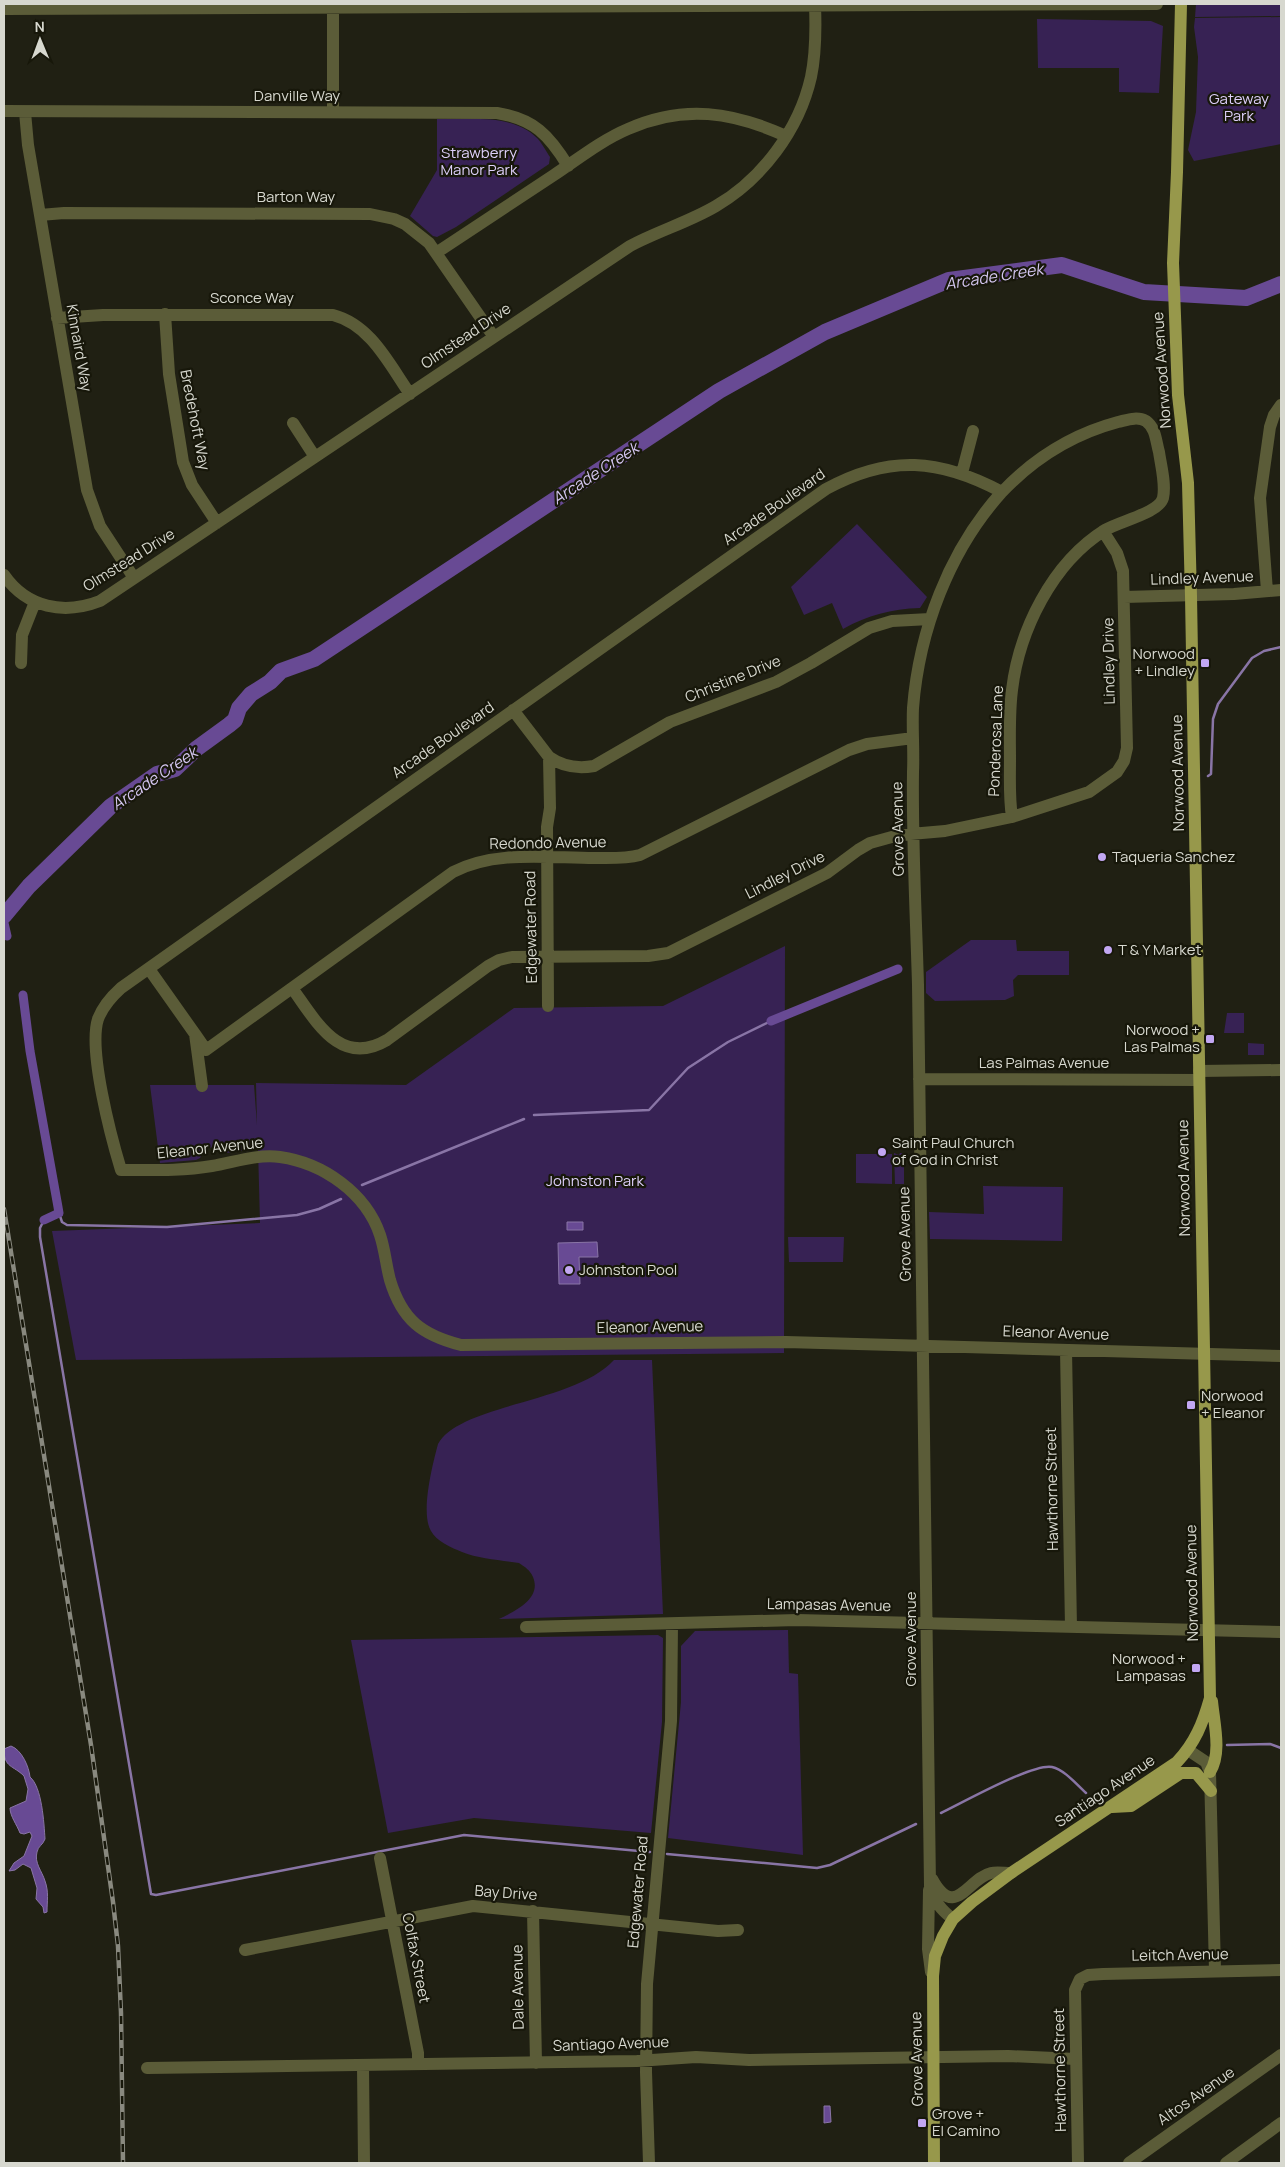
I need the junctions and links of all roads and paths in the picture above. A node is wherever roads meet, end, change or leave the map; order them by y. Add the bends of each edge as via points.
1 (923, 4) edge
2 (1024, 4) edge
3 (1156, 4) edge
4 (1180, 4) edge
5 (453, 5) edge
6 (815, 5) junction
7 (100, 6) edge
8 (333, 8) junction
9 (4, 9) edge
10 (4, 112) edge
11 (26, 112) junction
12 (333, 112) junction
13 (786, 136) junction
14 (568, 166) junction
15 (40, 215) junction
16 (436, 252) junction
17 (165, 314) junction
18 (57, 318) junction
19 (494, 337) junction
20 (410, 394) junction
21 (1281, 405) edge
22 (292, 423) dead end
23 (973, 431) dead end
24 (315, 457) junction
25 (962, 473) junction
26 (1002, 492) junction
27 (218, 523) junction
28 (1103, 532) junction
29 (4, 575) edge
30 (134, 578) junction
31 (1281, 590) edge
32 (1267, 592) junction
33 (1191, 596) junction
34 (1124, 597) junction
35 (35, 602) junction
36 (930, 619) junction
37 (21, 663) dead end
38 (513, 710) junction
39 (913, 738) junction
40 (549, 757) junction
41 (1012, 817) junction
42 (912, 834) junction
43 (547, 858) junction
44 (548, 957) junction
45 (148, 969) junction
46 (292, 988) junction
47 (548, 1006) dead end
48 (195, 1034) junction
49 (1281, 1070) edge
50 (1199, 1075) junction
51 (919, 1079) junction
52 (202, 1086) dead end
53 (121, 1170) joint
54 (923, 1346) junction
55 (1066, 1350) junction
56 (1204, 1354) junction
57 (1281, 1356) edge
58 (928, 1623) junction
59 (672, 1625) junction
60 (526, 1627) dead end
61 (1071, 1627) junction
62 (1209, 1630) junction
63 (1281, 1632) edge
64 (1210, 1689) junction
65 (1204, 1722) joint
66 (1188, 1750) junction
67 (1210, 1772) junction
68 (1211, 1791) junction
69 (1112, 1808) junction
70 (380, 1858) dead end
71 (1010, 1873) junction
72 (930, 1877) junction
73 (533, 1911) junction
74 (392, 1920) junction
75 (954, 1920) junction
76 (652, 1923) junction
77 (738, 1930) dead end
78 (245, 1950) dead end
79 (1216, 1970) junction
80 (1281, 1970) edge
81 (1080, 1979) joint
82 (933, 1985) junction
83 (1281, 2055) edge
84 (934, 2057) junction
85 (1076, 2059) junction
86 (646, 2060) junction
87 (536, 2063) junction
88 (418, 2064) junction
89 (363, 2066) junction
90 (147, 2068) dead end
91 (1281, 2123) edge
92 (364, 2163) edge
93 (649, 2163) edge
94 (934, 2163) edge
95 (1078, 2163) edge
96 (1129, 2163) edge
97 (1226, 2163) edge

1 - 2 street
1 - 6 street
2 - 3 street
4 - 33 main road, Norwood Avenue via 1173,264 1178,395 1188,483
5 - 6 street
5 - 8 street
6 - 13 street, Olmstead Drive via 816,43 811,77 800,110
7 - 8 street
7 - 9 street
8 - 12 street
10 - 11 street, Danville Way
11 - 12 street, Danville Way
11 - 15 street, Kinnaird Way
12 - 14 street, Danville Way via 511,115 542,132
13 - 14 street via 732,116 678,114 627,129
13 - 19 street, Olmstead Drive via 761,169 732,196 630,246
14 - 16 street
15 - 16 street, Barton Way via 370,214 405,224
15 - 18 street, Kinnaird Way
16 - 19 street, Barton Way
17 - 18 street, Sconce Way
17 - 20 street, Sconce Way via 320,314 340,317 369,335
17 - 27 street, Bredehoft Way via 168,374 183,462 192,485
18 - 30 street, Kinnaird Way via 87,490 100,526
19 - 20 street, Olmstead Drive
20 - 24 street, Olmstead Drive
21 - 32 street via 1270,427 1260,498
22 - 24 street
23 - 25 street
24 - 27 street, Olmstead Drive
25 - 26 street, Arcade Boulevard
25 - 38 street, Arcade Boulevard via 938,467 905,465 872,469 841,481
26 - 28 street, Ponderosa Lane via 1030,465 1071,439 1109,425 1139,419 1149,424 1155,434 1162,471 1162,501 1154,510 1128,518
26 - 36 street, Grove Avenue via 957,558
27 - 30 street, Olmstead Drive
28 - 34 street, Lindley Drive via 1120,559
28 - 41 street, Ponderosa Lane via 1081,549 1049,589 1020,650 1010,718
29 - 35 street via 23,595
30 - 35 street, Olmstead Drive via 106,598 88,606 61,608
31 - 32 street, Lindley Avenue
32 - 33 street, Lindley Avenue
33 - 34 street, Lindley Avenue
33 - 50 main road, Norwood Avenue
34 - 41 street, Lindley Drive via 1127,748 1121,767 1089,792
35 - 37 street via 22,635
36 - 39 street, Grove Avenue via 917,678
36 - 40 street, Christine Drive via 892,621 869,628 776,682 670,722 600,763 574,767
38 - 40 street
38 - 45 street, Arcade Boulevard
39 - 42 street, Grove Avenue
39 - 43 street, Redondo Avenue via 848,750 640,854 618,858
40 - 43 street, Edgewater Road
41 - 42 street, Lindley Drive via 945,831
42 - 44 street, Lindley Drive via 870,843 827,873 668,952 648,956
42 - 51 street, Grove Avenue
43 - 44 street, Edgewater Road
43 - 46 street, Redondo Avenue via 490,859 465,866
44 - 46 street, Lindley Drive via 512,957 493,963 387,1040 368,1047 349,1047 330,1038
44 - 47 street, Edgewater Road
45 - 48 street
45 - 53 street, Arcade Boulevard via 112,996 98,1018 96,1031 105,1106
46 - 48 street, Redondo Avenue via 206,1050
48 - 52 street
49 - 50 street, Las Palmas Avenue
50 - 51 street, Las Palmas Avenue
50 - 56 main road, Norwood Avenue
51 - 54 street, Grove Avenue
53 - 54 street, Eleanor Avenue via 171,1170 212,1166 252,1157 279,1157 305,1163 329,1174 350,1190 367,1210 380,1234 399,1304 415,1324 436,1339 461,1345 786,1342
54 - 55 street, Eleanor Avenue
54 - 58 street, Grove Avenue
55 - 56 street, Eleanor Avenue
55 - 61 street, Hawthorne Street
56 - 57 street, Eleanor Avenue
56 - 62 main road, Norwood Avenue
58 - 59 street, Lampasas Avenue via 787,1620
58 - 61 street, Lampasas Avenue
58 - 72 street, Grove Avenue
59 - 60 street, Lampasas Avenue
59 - 76 street, Edgewater Road via 671,1721
61 - 62 street, Lampasas Avenue
62 - 63 street, Lampasas Avenue
62 - 64 main road, Norwood Avenue
64 - 65 main road, Norwood Avenue
64 - 67 main road via 1216,1763
65 - 66 main road, Santiago Avenue
66 - 67 street via 1206,1762
66 - 69 main road, Santiago Avenue via 1177,1762
67 - 68 street
68 - 69 main road via 1196,1773 1181,1773 1131,1806
68 - 79 street
69 - 71 main road, Santiago Avenue
70 - 74 street, Colfax Street
71 - 72 street, Santiago Avenue via 990,1873 960,1896 951,1897 938,1891
71 - 75 main road, Santiago Avenue
72 - 75 street, Grove Avenue via 934,1898
72 - 82 street, Grove Avenue via 928,1949
73 - 74 street, Bay Drive via 473,1906
73 - 76 street, Bay Drive
73 - 87 street, Dale Avenue
74 - 78 street, Bay Drive
74 - 88 street, Colfax Street
75 - 82 main road, Grove Avenue via 939,1945
76 - 77 street, Bay Drive via 718,1931
76 - 86 street, Edgewater Road
79 - 80 street, Leitch Avenue
79 - 81 street, Leitch Avenue via 1092,1974
81 - 85 street, Hawthorne Street via 1075,1990
82 - 84 main road, Grove Avenue
83 - 96 street, Altos Avenue
84 - 85 street, Santiago Avenue
84 - 86 street, Santiago Avenue
84 - 94 main road, Grove Avenue
85 - 95 street, Hawthorne Street
86 - 87 street, Santiago Avenue
86 - 93 street, Edgewater Road
87 - 88 street, Santiago Avenue
88 - 89 street, Santiago Avenue
89 - 90 street, Santiago Avenue
89 - 92 street
91 - 97 street

